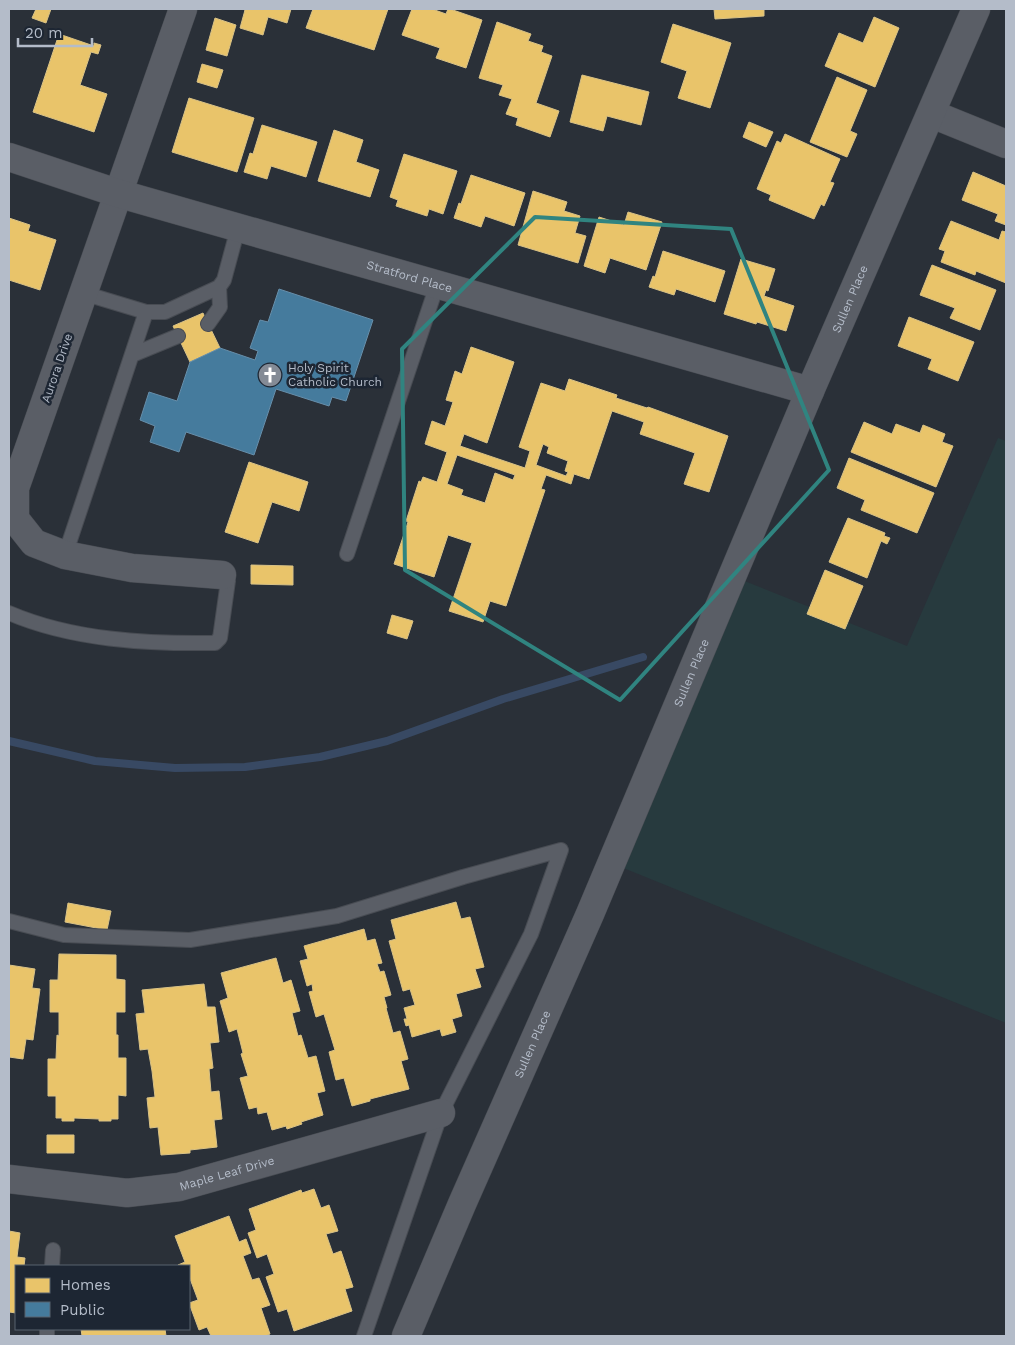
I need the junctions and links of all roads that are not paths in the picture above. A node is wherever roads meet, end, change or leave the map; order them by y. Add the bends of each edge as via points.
1 (183, 9) edge
2 (976, 9) edge
3 (932, 114) junction
4 (1006, 144) edge
5 (9, 157) edge
6 (117, 193) junction
7 (238, 228) junction
8 (436, 284) junction
9 (219, 287) junction
10 (83, 293) junction
11 (146, 312) junction
12 (208, 324) dead end
13 (178, 336) dead end
14 (132, 355) junction
15 (810, 391) junction
16 (12, 487) edge
17 (12, 522) edge
18 (347, 554) dead end
19 (65, 555) junction
20 (222, 575) joint
21 (9, 613) edge
22 (9, 921) edge
23 (441, 1113) junction
24 (9, 1179) edge
25 (53, 1250) dead end
26 (52, 1265) edge
27 (364, 1336) edge
28 (406, 1336) edge

1 - 6 street, Aurora Drive
2 - 3 street, Sullen Place
3 - 4 street
3 - 15 street, Sullen Place
5 - 6 street, Stratford Place
6 - 7 street, Stratford Place
6 - 10 street, Aurora Drive
7 - 8 street, Stratford Place
7 - 9 lane via 224,280
8 - 15 street, Stratford Place
8 - 18 lane
9 - 11 lane via 165,312
9 - 12 lane via 220,307
10 - 11 lane
10 - 16 street, Aurora Drive
11 - 14 lane
13 - 14 lane
14 - 19 lane
15 - 28 street, Sullen Place via 590,914
16 - 17 street, Aurora Drive
17 - 19 street, Aurora Drive via 34,543
19 - 20 street, Aurora Drive via 132,568
20 - 21 lane via 228,581 220,638 214,643 135,641 82,634
22 - 23 lane via 64,935 190,940 337,916 561,850 531,934
23 - 24 street, Maple Leaf Drive via 179,1187 127,1192
23 - 27 lane
25 - 26 lane

